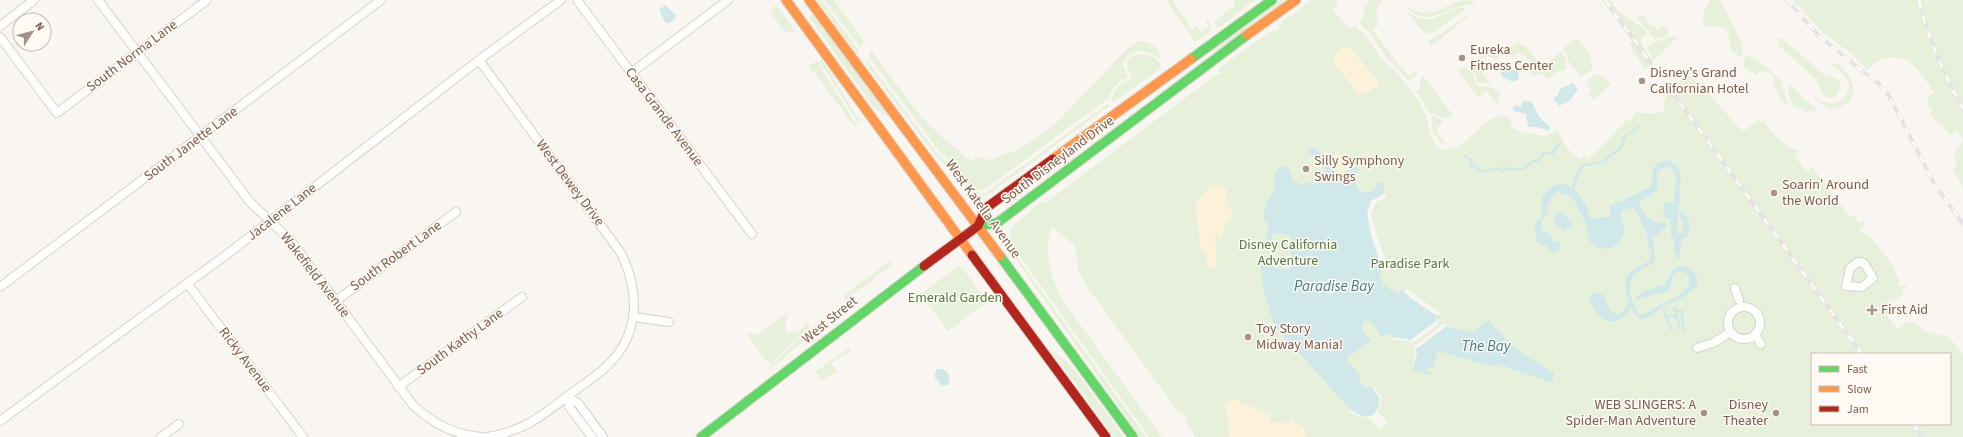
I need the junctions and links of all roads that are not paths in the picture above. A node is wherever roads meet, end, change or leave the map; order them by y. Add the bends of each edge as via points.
1 (34, 0) edge
2 (98, 0) edge
3 (207, 0) edge
4 (381, 0) edge
5 (561, 0) edge
6 (577, 0) edge
7 (728, 0) edge
8 (786, 0) edge
9 (809, 0) edge
10 (1272, 0) edge
11 (1296, 0) edge
12 (0, 26) edge
13 (0, 37) edge
14 (137, 52) junction
15 (479, 60) junction
16 (1189, 61) junction
17 (1198, 71) junction
18 (631, 73) junction
19 (201, 136) junction
20 (456, 212) dead end
21 (270, 221) junction
22 (978, 226) junction
23 (752, 234) dead end
24 (961, 238) junction
25 (187, 283) junction
26 (0, 287) edge
27 (1735, 288) dead end
28 (522, 297) dead end
29 (1739, 300) dead end
30 (336, 301) junction
31 (634, 317) junction
32 (669, 322) dead end
33 (1731, 332) junction
34 (1755, 335) junction
35 (1761, 344) dead end
36 (1697, 348) dead end
37 (398, 387) junction
38 (567, 397) junction
39 (0, 421) edge
40 (179, 424) dead end
41 (161, 437) edge
42 (303, 437) edge
43 (475, 437) edge
44 (487, 437) edge
45 (592, 437) edge
46 (603, 437) edge
47 (701, 437) edge
48 (1106, 437) edge
49 (1132, 437) edge

1 - 12 street
2 - 14 street, Wakefield Avenue
3 - 14 street, South Norma Lane
4 - 19 street, South Janette Lane
5 - 15 street, Jacalene Lane
6 - 18 street, Casa Grande Avenue
7 - 18 street
8 - 24 main road
9 - 22 main road, West Katella Avenue
10 - 16 main road, South Disneyland Drive
11 - 17 main road, South Disneyland Drive
13 - 14 street, South Norma Lane via 57,113
14 - 19 street, Wakefield Avenue
15 - 21 street, Jacalene Lane
15 - 31 street, West Dewey Drive via 621,253 633,284
16 - 17 main road
16 - 22 main road, South Disneyland Drive via 986,208
17 - 22 main road, South Disneyland Drive via 997,223
18 - 23 street, Casa Grande Avenue
19 - 21 street, Wakefield Avenue via 249,201
19 - 26 street, South Janette Lane
20 - 30 street, South Robert Lane
21 - 25 street, Jacalene Lane
21 - 30 street, Wakefield Avenue via 291,241
22 - 24 main road, West Street
22 - 49 main road, West Katella Avenue
24 - 47 main road, West Street
24 - 48 main road
25 - 39 street, Jacalene Lane
25 - 42 street, Ricky Avenue
27 - 29 street
28 - 37 street, South Kathy Lane
30 - 37 street, Wakefield Avenue
31 - 32 street
31 - 38 street via 626,340 615,358
33 - 34 street via 1742,339 1749,339
33 - 34 street via 1728,323 1731,314 1740,307 1747,307 1760,316 1760,327
33 - 36 street
34 - 35 street
37 - 43 street, Wakefield Avenue via 413,405 435,423 450,431
38 - 44 street via 521,428
38 - 45 street via 570,408
38 - 46 street via 578,403
40 - 41 street

